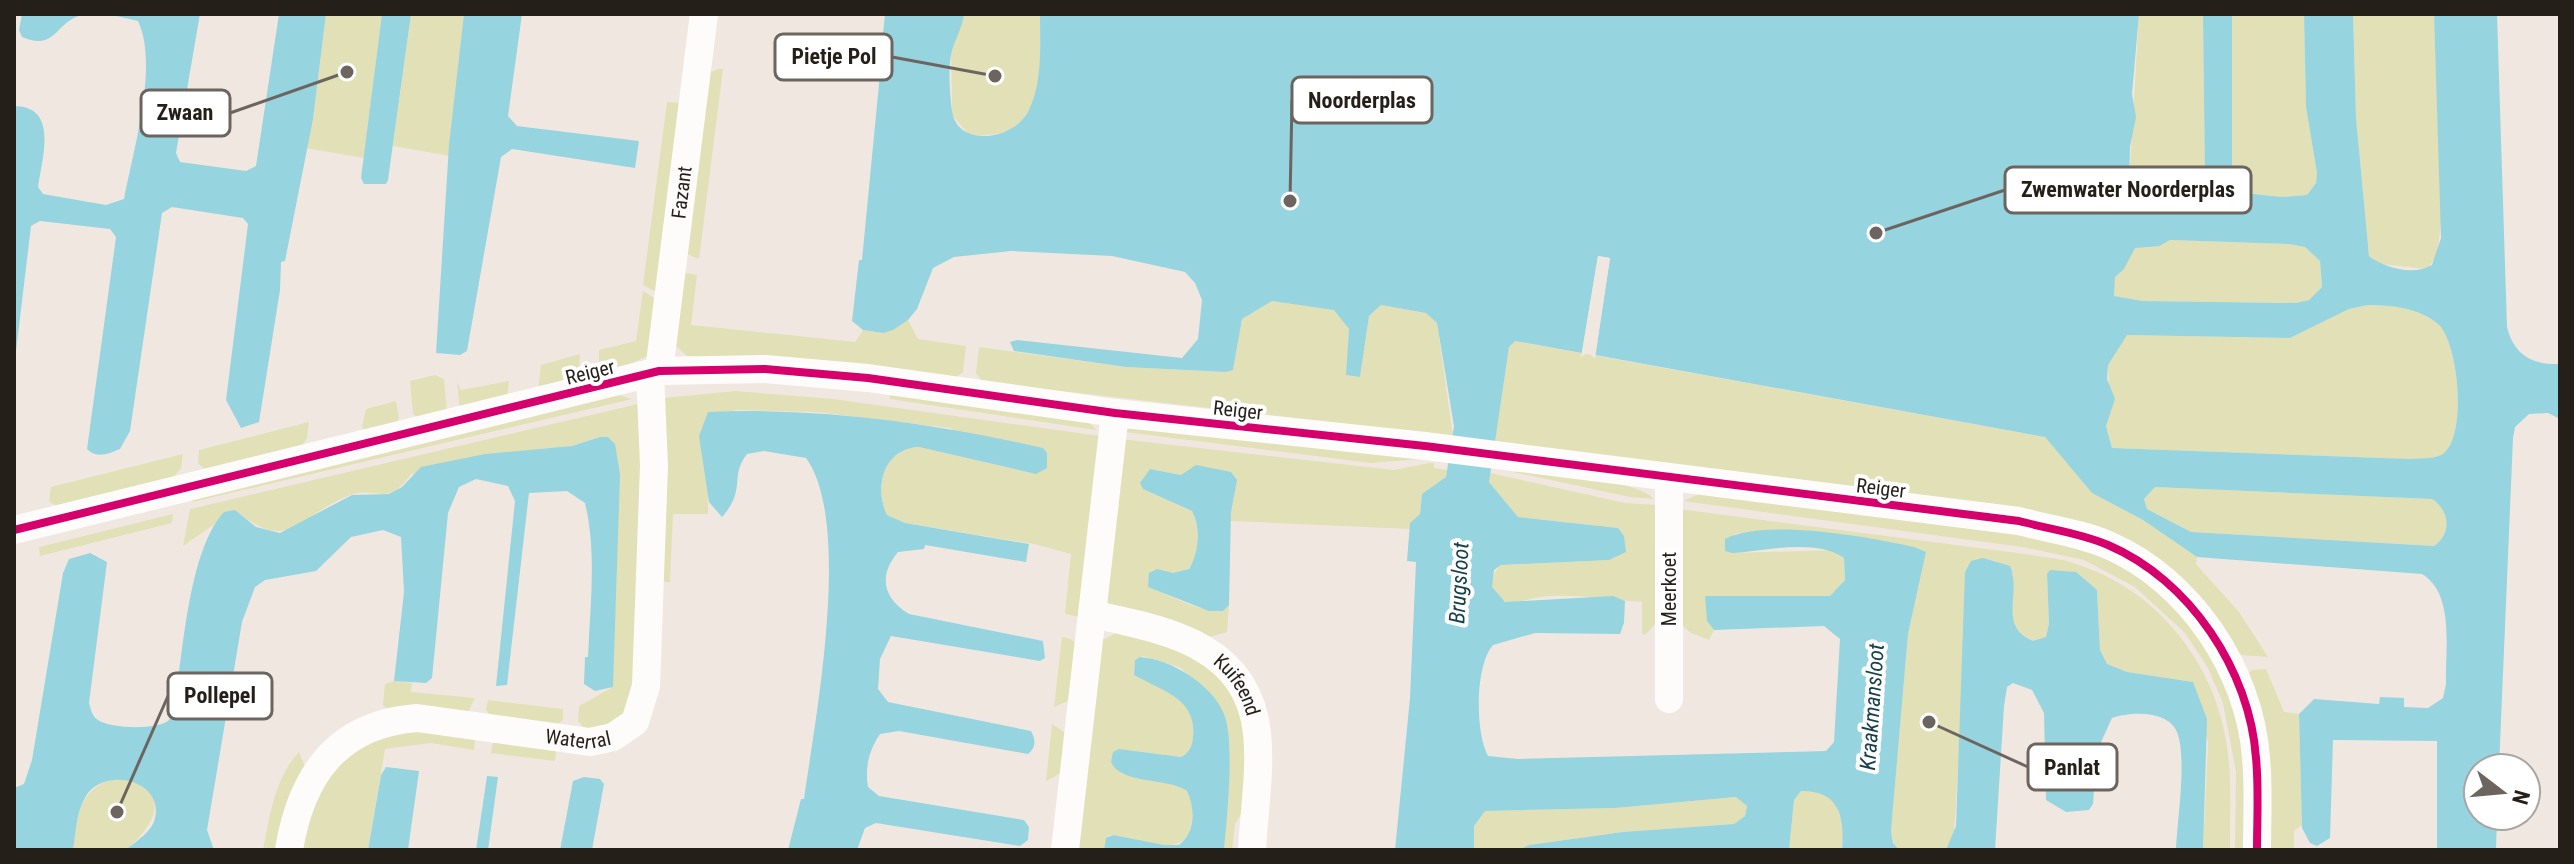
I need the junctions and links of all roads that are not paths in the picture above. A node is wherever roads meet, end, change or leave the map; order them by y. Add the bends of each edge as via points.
1 (704, 14) edge
2 (655, 372) junction
3 (1115, 413) junction
4 (1669, 479) junction
5 (14, 530) edge
6 (1092, 614) junction
7 (1669, 699) dead end
8 (289, 850) edge
9 (1065, 850) edge
10 (1252, 850) edge
11 (2257, 850) edge

1 - 2 street, Fazant
2 - 3 street, Reiger via 765,369 868,378
2 - 5 street, Reiger
2 - 8 street, Waterral via 646,686 635,722 613,737 590,742 417,718 369,727 332,754 311,778 295,810
3 - 4 street, Reiger
3 - 6 street
4 - 7 street, Meerkoet
4 - 11 street, Reiger via 2019,521 2108,545 2154,572 2206,625 2243,695 2256,757
6 - 9 street
6 - 10 street, Kuifeend via 1197,643 1222,660 1243,688 1257,732

